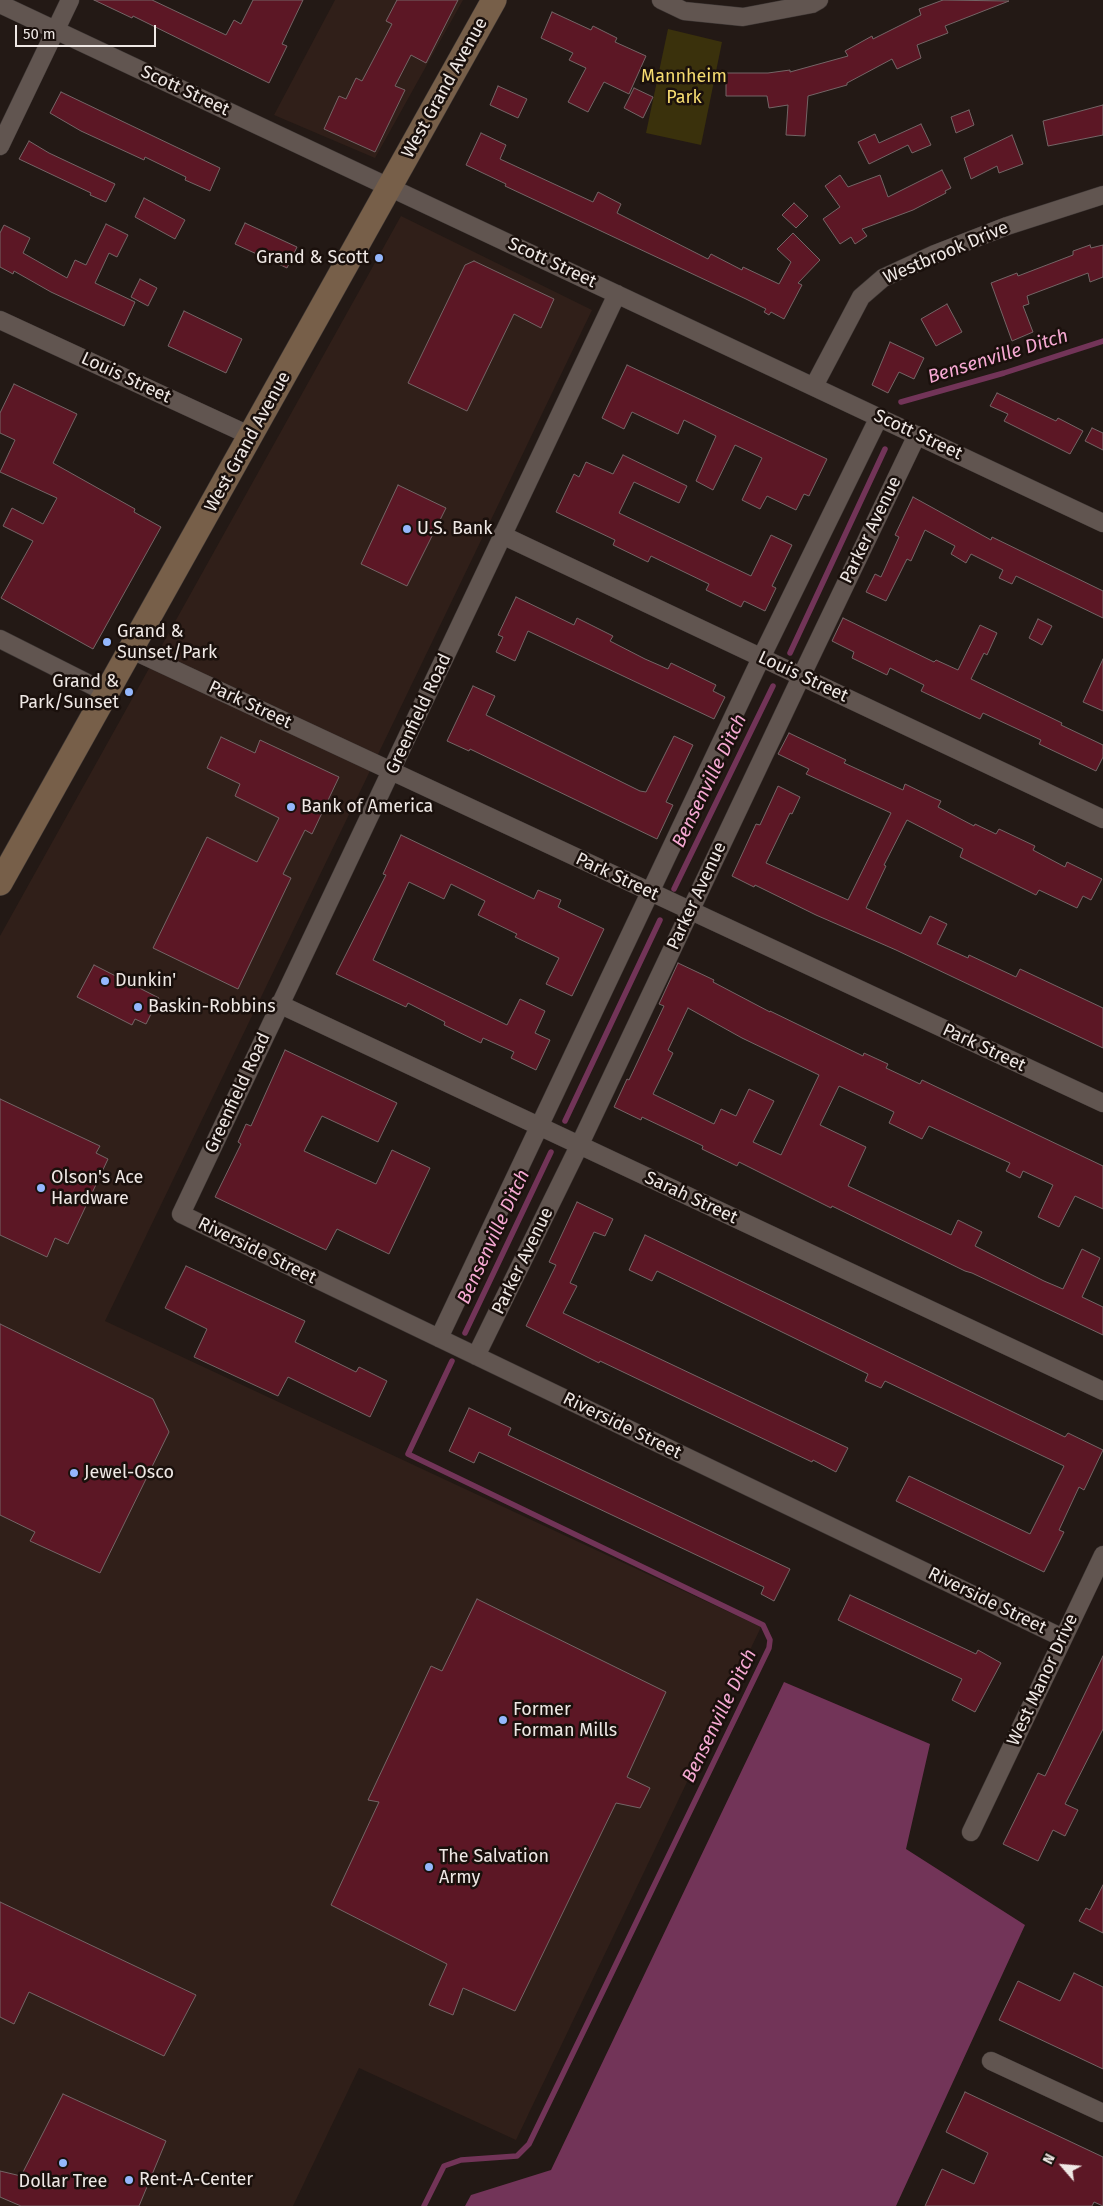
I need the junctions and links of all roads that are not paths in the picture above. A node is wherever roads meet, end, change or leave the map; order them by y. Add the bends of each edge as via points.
1 (70, 0) edge
2 (494, 0) edge
3 (661, 0) edge
4 (819, 0) edge
5 (0, 4) edge
6 (55, 30) junction
7 (0, 146) edge
8 (391, 187) junction
9 (1103, 195) edge
10 (617, 294) junction
11 (0, 320) edge
12 (814, 386) junction
13 (878, 417) junction
14 (917, 435) junction
15 (252, 436) junction
16 (1103, 522) edge
17 (502, 535) junction
18 (0, 639) edge
19 (132, 650) junction
20 (761, 658) junction
21 (800, 676) junction
22 (107, 693) junction
23 (392, 771) junction
24 (1103, 819) edge
25 (0, 883) edge
26 (651, 892) junction
27 (690, 910) junction
28 (279, 1004) junction
29 (1103, 1103) edge
30 (538, 1127) junction
31 (579, 1146) junction
32 (180, 1214) joint
33 (439, 1338) junction
34 (476, 1356) junction
35 (1103, 1390) edge
36 (1103, 1555) edge
37 (1063, 1638) junction
38 (971, 1832) dead end
39 (991, 2061) dead end
40 (1103, 2113) edge

1 - 6 street
2 - 8 main road, West Grand Avenue
3 - 4 street via 684,11 743,18
5 - 6 street, Scott Street
6 - 7 street
6 - 8 street, Scott Street
8 - 10 street, Scott Street
8 - 15 main road, West Grand Avenue
9 - 12 street, Westbrook Drive via 1007,226 883,278 861,297
10 - 12 street, Scott Street
10 - 17 street, Greenfield Road
11 - 15 street, Louis Street
12 - 13 street, Scott Street
13 - 14 street, Scott Street
13 - 20 street
14 - 16 street, Scott Street
14 - 21 street, Parker Avenue
15 - 19 main road, West Grand Avenue
17 - 20 street, Louis Street
17 - 23 street, Greenfield Road
18 - 22 street
19 - 22 main road, West Grand Avenue
19 - 23 street, Park Street
20 - 21 street, Louis Street
20 - 26 street
21 - 24 street, Louis Street
21 - 27 street, Parker Avenue
22 - 25 main road, West Grand Avenue
23 - 26 street, Park Street
23 - 28 street, Greenfield Road
26 - 27 street, Park Street
26 - 30 street
27 - 29 street, Park Street
27 - 31 street, Parker Avenue
28 - 30 street, Sarah Street
28 - 32 street, Greenfield Road
30 - 31 street, Sarah Street
30 - 33 street
31 - 34 street, Parker Avenue
31 - 35 street, Sarah Street
32 - 33 street, Riverside Street
33 - 34 street, Riverside Street
34 - 37 street, Riverside Street
36 - 37 street, West Manor Drive
37 - 38 street, West Manor Drive
39 - 40 street

